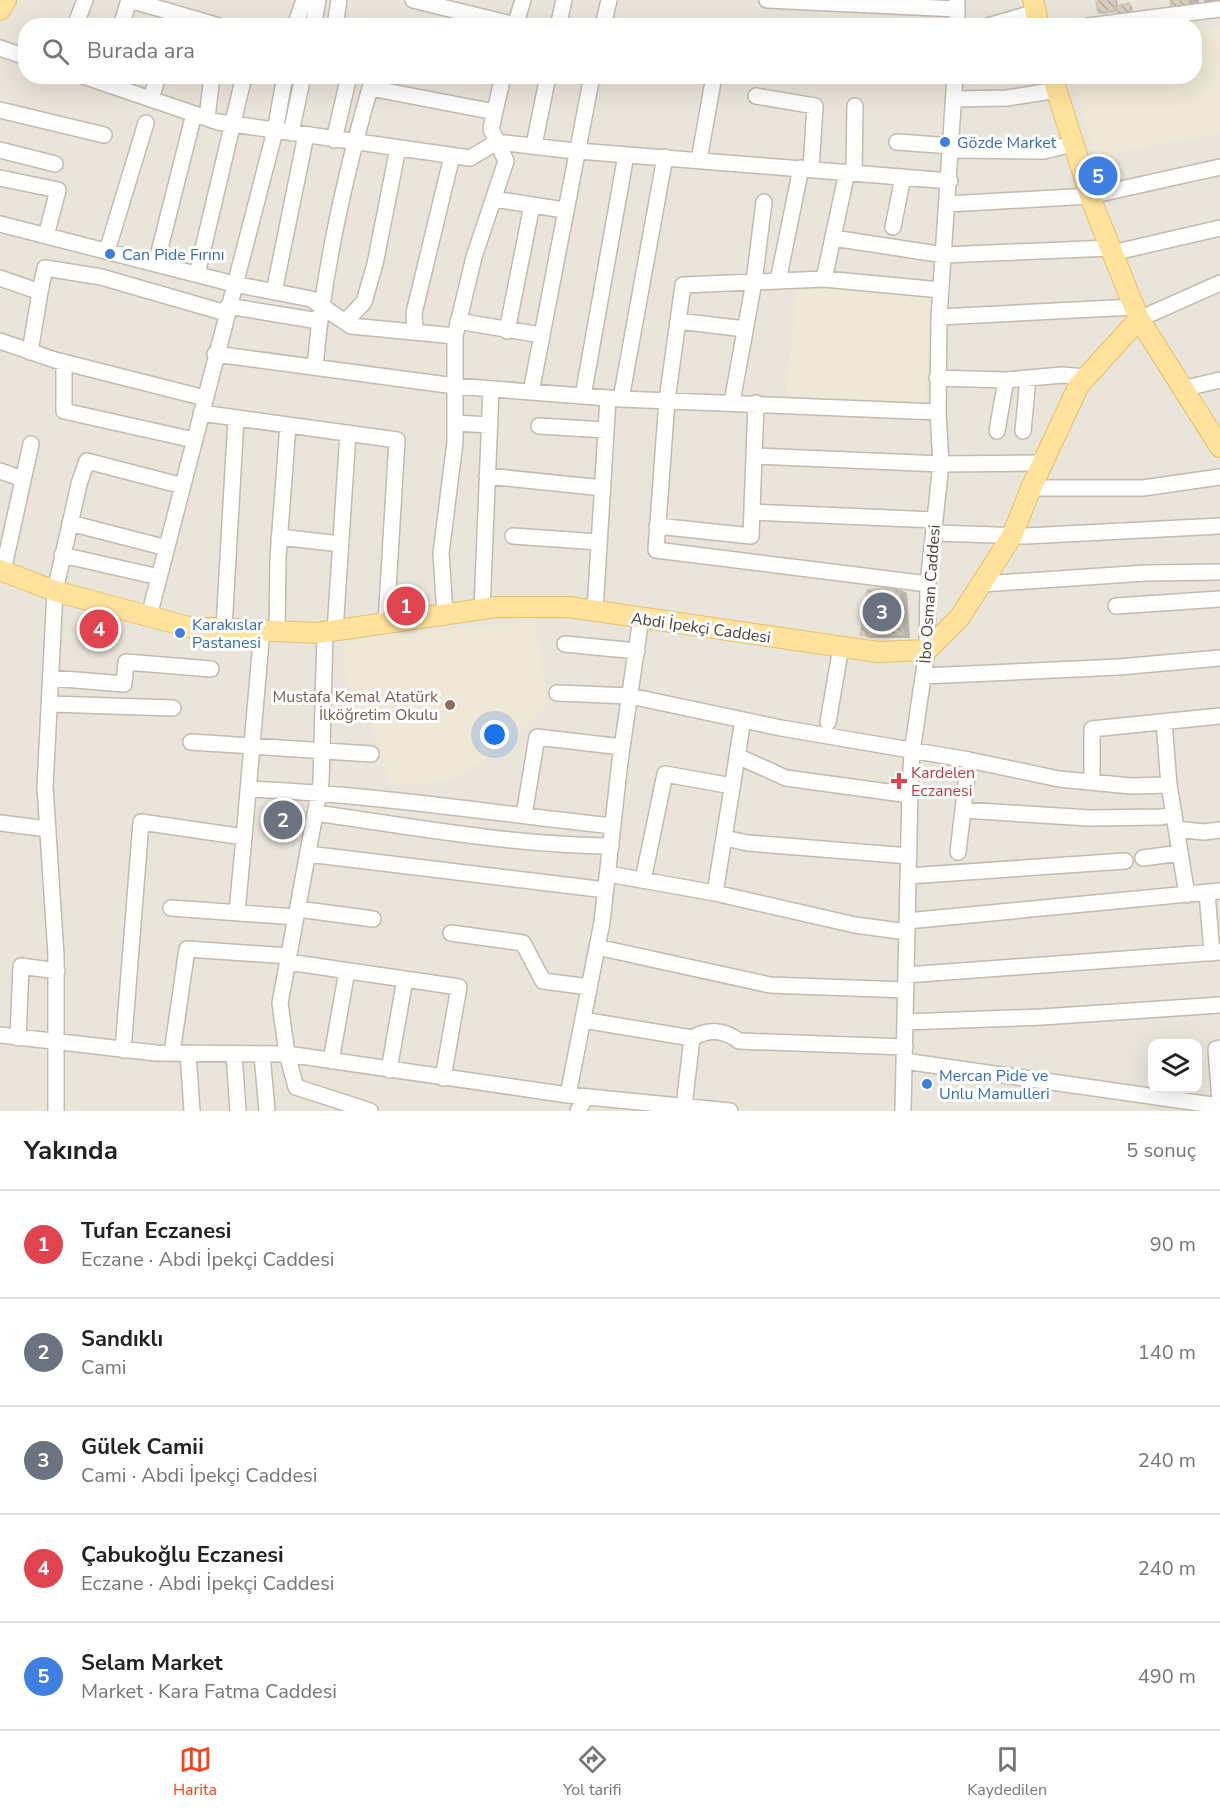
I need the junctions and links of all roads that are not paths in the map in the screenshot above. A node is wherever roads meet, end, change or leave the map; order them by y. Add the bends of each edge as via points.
1 (6, 0) edge
2 (85, 0) edge
3 (130, 0) edge
4 (304, 0) edge
5 (318, 0) edge
6 (413, 0) edge
7 (523, 0) edge
8 (564, 0) edge
9 (609, 0) edge
10 (767, 0) edge
11 (334, 1) edge
12 (792, 1) edge
13 (957, 5) edge
14 (1220, 9) edge
15 (0, 10) edge
16 (1036, 13) edge
17 (78, 18) edge
18 (124, 18) edge
19 (173, 18) edge
20 (298, 18) edge
21 (315, 18) edge
22 (335, 18) edge
23 (486, 18) edge
24 (517, 18) edge
25 (560, 18) edge
26 (605, 18) edge
27 (1018, 18) edge
28 (1150, 18) edge
29 (1220, 18) edge
30 (1202, 20) edge
31 (0, 48) edge
32 (18, 54) edge
33 (113, 84) edge
34 (156, 84) edge
35 (210, 84) edge
36 (242, 84) edge
37 (284, 84) edge
38 (302, 84) edge
39 (348, 84) edge
40 (501, 84) edge
41 (546, 84) edge
42 (590, 84) edge
43 (713, 84) edge
44 (955, 84) edge
45 (1051, 84) edge
46 (1054, 84) edge
47 (756, 96) dead end
48 (151, 99) junction
49 (955, 99) junction
50 (855, 106) dead end
51 (0, 110) edge
52 (495, 112) junction
53 (200, 116) junction
54 (146, 123) dead end
55 (234, 124) junction
56 (275, 131) junction
57 (299, 134) junction
58 (104, 135) dead end
59 (334, 140) junction
60 (354, 142) junction
61 (497, 142) junction
62 (897, 142) dead end
63 (1073, 144) junction
64 (534, 145) junction
65 (398, 148) junction
66 (952, 148) junction
67 (0, 150) edge
68 (576, 151) junction
69 (626, 154) junction
70 (452, 156) junction
71 (665, 157) junction
72 (699, 160) junction
73 (55, 164) dead end
74 (1220, 167) edge
75 (806, 168) junction
76 (850, 172) junction
77 (903, 177) junction
78 (0, 178) edge
79 (950, 181) junction
80 (1090, 196) junction
81 (494, 199) junction
82 (764, 202) dead end
83 (948, 204) junction
84 (532, 205) junction
85 (564, 210) junction
86 (0, 224) edge
87 (893, 227) dead end
88 (1220, 228) edge
89 (46, 236) junction
90 (833, 238) junction
91 (107, 251) junction
92 (1111, 251) junction
93 (944, 255) junction
94 (156, 264) junction
95 (197, 274) junction
96 (0, 278) edge
97 (824, 279) junction
98 (778, 281) junction
99 (754, 282) junction
100 (234, 284) junction
101 (1217, 288) edge
102 (941, 290) junction
103 (40, 292) junction
104 (274, 292) junction
105 (227, 309) junction
106 (320, 313) junction
107 (1136, 313) junction
108 (939, 317) junction
109 (678, 321) junction
110 (345, 322) junction
111 (456, 328) junction
112 (746, 329) junction
113 (507, 331) junction
114 (415, 332) junction
115 (541, 335) junction
116 (0, 341) edge
117 (30, 352) junction
118 (215, 354) junction
119 (64, 362) junction
120 (315, 368) junction
121 (1086, 377) junction
122 (938, 378) junction
123 (1028, 378) junction
124 (1006, 380) junction
125 (1220, 380) edge
126 (455, 386) junction
127 (491, 389) junction
128 (1182, 389) junction
129 (531, 392) junction
130 (583, 396) junction
131 (615, 398) junction
132 (667, 400) junction
133 (732, 402) junction
134 (756, 403) junction
135 (203, 406) junction
136 (938, 412) junction
137 (236, 418) junction
138 (455, 423) junction
139 (288, 425) junction
140 (490, 425) junction
141 (539, 426) dead end
142 (606, 430) junction
143 (997, 431) dead end
144 (1023, 431) dead end
145 (348, 434) junction
146 (194, 440) junction
147 (31, 444) dead end
148 (1219, 444) edge
149 (754, 456) junction
150 (1042, 463) junction
151 (941, 465) junction
152 (0, 471) edge
153 (488, 476) junction
154 (1220, 477) edge
155 (23, 479) junction
156 (183, 486) junction
157 (603, 488) junction
158 (1031, 488) junction
159 (752, 512) junction
160 (70, 523) junction
161 (657, 526) junction
162 (935, 526) junction
163 (1220, 526) edge
164 (513, 536) dead end
165 (1012, 536) junction
166 (279, 537) junction
167 (599, 542) junction
168 (341, 544) junction
169 (167, 548) junction
170 (62, 555) junction
171 (2, 570) edge
172 (1220, 573) edge
173 (159, 576) junction
174 (982, 584) junction
175 (928, 585) junction
176 (55, 591) junction
177 (1220, 599) edge
178 (1116, 606) dead end
179 (482, 609) junction
180 (595, 611) junction
181 (445, 614) junction
182 (149, 616) junction
183 (641, 618) junction
184 (386, 623) junction
185 (224, 628) junction
186 (270, 631) junction
187 (330, 631) junction
188 (566, 644) dead end
189 (841, 647) junction
190 (927, 650) junction
191 (637, 651) junction
192 (1220, 658) edge
193 (211, 669) dead end
194 (923, 676) junction
195 (51, 678) junction
196 (557, 693) dead end
197 (630, 696) junction
198 (50, 704) junction
199 (173, 708) dead end
200 (1220, 716) edge
201 (742, 720) junction
202 (828, 722) dead end
203 (1164, 722) junction
204 (191, 742) dead end
205 (252, 746) junction
206 (622, 747) junction
207 (322, 752) junction
208 (912, 752) junction
209 (370, 754) dead end
210 (737, 756) junction
211 (969, 760) junction
212 (1092, 782) junction
213 (1170, 785) junction
214 (732, 786) junction
215 (248, 789) junction
216 (319, 792) junction
217 (910, 795) junction
218 (963, 810) junction
219 (315, 813) junction
220 (1174, 814) junction
221 (524, 816) junction
222 (0, 823) edge
223 (613, 826) junction
224 (48, 829) junction
225 (1176, 829) junction
226 (1220, 830) edge
227 (244, 837) junction
228 (724, 838) junction
229 (611, 846) junction
230 (958, 852) dead end
231 (1180, 853) junction
232 (308, 854) junction
233 (909, 856) junction
234 (1143, 858) dead end
235 (1125, 861) dead end
236 (608, 874) junction
237 (908, 876) junction
238 (643, 880) junction
239 (606, 890) junction
240 (1214, 892) edge
241 (715, 893) junction
242 (1187, 896) junction
243 (171, 908) dead end
244 (237, 912) junction
245 (297, 913) junction
246 (373, 919) dead end
247 (907, 927) junction
248 (451, 933) dead end
249 (597, 947) junction
250 (1216, 952) edge
251 (288, 959) junction
252 (57, 971) junction
253 (347, 971) junction
254 (405, 979) junction
255 (906, 983) junction
256 (590, 987) junction
257 (1220, 1005) edge
258 (583, 1020) junction
259 (905, 1022) junction
260 (0, 1035) edge
261 (18, 1038) junction
262 (692, 1038) junction
263 (58, 1043) junction
264 (1220, 1048) edge
265 (123, 1050) junction
266 (172, 1053) junction
267 (188, 1053) junction
268 (234, 1054) junction
269 (262, 1054) junction
270 (287, 1054) junction
271 (905, 1054) junction
272 (331, 1061) junction
273 (389, 1070) junction
274 (443, 1078) junction
275 (568, 1095) junction
276 (586, 1096) junction
277 (1220, 1104) edge
278 (624, 1106) edge
279 (675, 1108) edge
280 (714, 1110) edge
281 (56, 1111) edge
282 (192, 1111) edge
283 (238, 1111) edge
284 (267, 1111) edge
285 (369, 1111) edge
286 (578, 1111) edge
287 (730, 1111) edge
288 (903, 1111) edge

1 - 15 main road
2 - 17 street
3 - 18 street
3 - 19 street
4 - 20 street
5 - 21 street
6 - 23 street
7 - 24 street
8 - 25 street
9 - 26 street
10 - 12 street
11 - 22 street
12 - 13 street
14 - 28 street
16 - 27 street
29 - 30 street
31 - 32 street
33 - 48 street
34 - 48 street
35 - 53 street
36 - 55 street
37 - 56 street
38 - 57 street
39 - 59 street
40 - 52 street
41 - 64 street
42 - 68 street
43 - 72 street
44 - 49 street, İbo Osman Caddesi
45 - 49 street via 1008,98
46 - 63 main road
47 - 75 street via 814,106
48 - 53 street
49 - 66 street, İbo Osman Caddesi
50 - 76 street
51 - 58 street
52 - 60 street via 370,88
52 - 61 street via 491,129
53 - 55 street
53 - 94 street
54 - 91 street
55 - 56 street
55 - 95 street
56 - 57 street
56 - 100 street
57 - 59 street
57 - 104 street
59 - 60 street
60 - 65 street
60 - 106 street
61 - 64 street
61 - 70 street via 470,158
61 - 81 street via 506,161
62 - 66 street
63 - 66 street via 1044,151
63 - 80 main road
64 - 68 street
65 - 70 street
65 - 110 street via 364,302
66 - 79 street, İbo Osman Caddesi
67 - 73 street
68 - 69 street
68 - 85 street
69 - 71 street
69 - 130 street
70 - 114 street via 417,302
71 - 72 street
71 - 131 street
72 - 75 street
74 - 80 street
75 - 76 street
75 - 98 street
76 - 77 street
76 - 90 street
77 - 79 street
77 - 87 street
78 - 89 street via 58,190
79 - 83 street, İbo Osman Caddesi
80 - 83 street
80 - 92 main road
81 - 84 street
81 - 111 street
82 - 99 street
83 - 93 street, İbo Osman Caddesi
84 - 85 street
84 - 113 street
85 - 115 street
86 - 89 street
88 - 92 street
89 - 91 street
90 - 93 street
90 - 97 street
91 - 94 street
92 - 93 street
92 - 107 main road
93 - 102 street, İbo Osman Caddesi
94 - 95 street
95 - 100 street
96 - 103 street
97 - 98 street
97 - 102 street
98 - 99 street
99 - 109 street via 682,285
99 - 112 street
100 - 104 street
100 - 105 street
101 - 107 street
102 - 108 street, İbo Osman Caddesi
103 - 105 street via 45,268 101,277
103 - 117 street
104 - 106 street via 311,299
105 - 106 street
105 - 118 street
106 - 110 street
106 - 120 street
107 - 108 street
107 - 121 main road
107 - 128 main road
108 - 122 street, İbo Osman Caddesi
109 - 112 street
109 - 132 street
110 - 114 street via 351,326
111 - 113 street
111 - 114 street
111 - 126 street
112 - 133 street
113 - 115 street
115 - 129 street
116 - 117 street
117 - 119 street
118 - 120 street
118 - 135 street
119 - 135 street
119 - 146 street via 64,411
120 - 126 street
121 - 123 street
121 - 150 main road
122 - 124 street
122 - 136 street, İbo Osman Caddesi
123 - 124 street
123 - 144 street
124 - 143 street
125 - 128 street
126 - 127 street
126 - 138 street
127 - 129 street
127 - 140 street
128 - 148 main road
129 - 130 street
130 - 131 street
131 - 132 street
131 - 142 street
132 - 133 street
132 - 161 street
133 - 134 street
134 - 136 street
134 - 149 street
135 - 137 street
135 - 146 street
136 - 151 street, İbo Osman Caddesi
137 - 139 street
137 - 185 street
138 - 140 street
138 - 181 street via 441,553
139 - 145 street
139 - 166 street
140 - 153 street
141 - 142 street
142 - 157 street
145 - 168 street
145 - 184 street via 397,440
146 - 156 street
147 - 155 street
149 - 151 street
149 - 159 street
150 - 151 street
150 - 158 main road
151 - 162 street, İbo Osman Caddesi
152 - 155 street
153 - 157 street
153 - 179 street
154 - 158 street via 1143,488
155 - 171 street
156 - 160 street via 87,461
156 - 169 street
157 - 167 street
158 - 165 main road
159 - 161 street via 751,536
159 - 162 street
160 - 169 street
160 - 170 street
161 - 175 street via 656,550
162 - 165 street
162 - 175 street, İbo Osman Caddesi
163 - 165 street
164 - 167 street
165 - 174 main road
166 - 168 street
166 - 186 street
167 - 180 street
168 - 187 street
169 - 173 street
170 - 173 street
170 - 176 street
171 - 176 main road, Abdi İpekçi Caddesi
172 - 174 street via 1146,573
173 - 182 street
174 - 190 main road via 960,617
175 - 190 street, İbo Osman Caddesi
176 - 182 main road, Abdi İpekçi Caddesi
176 - 195 street
177 - 178 street
179 - 180 main road, Abdi İpekçi Caddesi via 569,607
179 - 181 main road, Abdi İpekçi Caddesi
180 - 183 main road, Abdi İpekçi Caddesi
181 - 184 main road, Abdi İpekçi Caddesi
182 - 185 main road, Abdi İpekçi Caddesi via 189,627
183 - 189 main road, Abdi İpekçi Caddesi
183 - 191 street
184 - 187 main road, Abdi İpekçi Caddesi
185 - 186 main road, Abdi İpekçi Caddesi
186 - 187 main road, Abdi İpekçi Caddesi
186 - 205 street
187 - 207 street
188 - 191 street
189 - 190 main road, Abdi İpekçi Caddesi via 878,652
189 - 202 street
190 - 194 street, İbo Osman Caddesi
191 - 197 street
192 - 194 street
193 - 195 street via 126,662 124,684
194 - 208 street, İbo Osman Caddesi
195 - 198 street
196 - 197 street
197 - 201 street
197 - 206 street
198 - 199 street
198 - 224 street via 45,787
200 - 203 street
201 - 208 street
201 - 210 street
203 - 212 street via 1092,729
203 - 213 street
204 - 205 street
205 - 207 street
205 - 215 street
206 - 221 street via 537,737
206 - 223 street
207 - 209 street
207 - 216 street
208 - 211 street
208 - 217 street, İbo Osman Caddesi
210 - 214 street
210 - 217 street via 786,778
211 - 212 street
211 - 218 street
212 - 213 street
213 - 220 street
214 - 228 street
214 - 238 street via 665,774
215 - 216 street
215 - 227 street
216 - 219 street
216 - 221 street
217 - 233 street, İbo Osman Caddesi
218 - 220 street via 1089,818 1161,818
218 - 230 street
219 - 229 street via 450,832
219 - 232 street
220 - 225 street
221 - 223 street
222 - 224 street
223 - 229 street
224 - 252 street
225 - 226 street
225 - 231 street
227 - 244 street
227 - 265 street via 141,822
228 - 233 street
228 - 241 street
229 - 236 street
231 - 234 street
231 - 242 street
232 - 239 street
232 - 245 street
233 - 237 street, İbo Osman Caddesi
235 - 237 street
236 - 238 street
236 - 239 street
237 - 247 street, İbo Osman Caddesi
238 - 241 street
239 - 249 street
240 - 242 street
240 - 250 street
241 - 247 street via 855,925
242 - 247 street
243 - 244 street
244 - 245 street
245 - 246 street
245 - 251 street
247 - 255 street, İbo Osman Caddesi
248 - 256 street via 523,943 543,981
249 - 255 street via 770,985
249 - 256 street
250 - 255 street
251 - 253 street
251 - 266 street via 187,949
251 - 270 street via 280,1003
252 - 261 street via 21,966
252 - 263 street
253 - 254 street
253 - 272 street
254 - 273 street
254 - 274 street via 459,987
255 - 259 street, İbo Osman Caddesi
256 - 258 street
257 - 259 street
258 - 262 street
258 - 275 street
259 - 271 street, İbo Osman Caddesi
260 - 261 street
261 - 263 street
262 - 271 street via 706,1030 739,1041
262 - 279 street
263 - 265 street
263 - 281 street
264 - 277 street via 1216,1049
265 - 266 street
266 - 267 street
267 - 268 street
267 - 282 street
268 - 269 street
268 - 283 street
269 - 270 street
269 - 284 street
270 - 272 street
270 - 285 street via 296,1087
271 - 277 street
271 - 288 street, İbo Osman Caddesi
272 - 273 street
273 - 274 street
274 - 275 street
275 - 276 street
276 - 278 street
276 - 286 street
278 - 279 street
279 - 280 street
280 - 287 street

